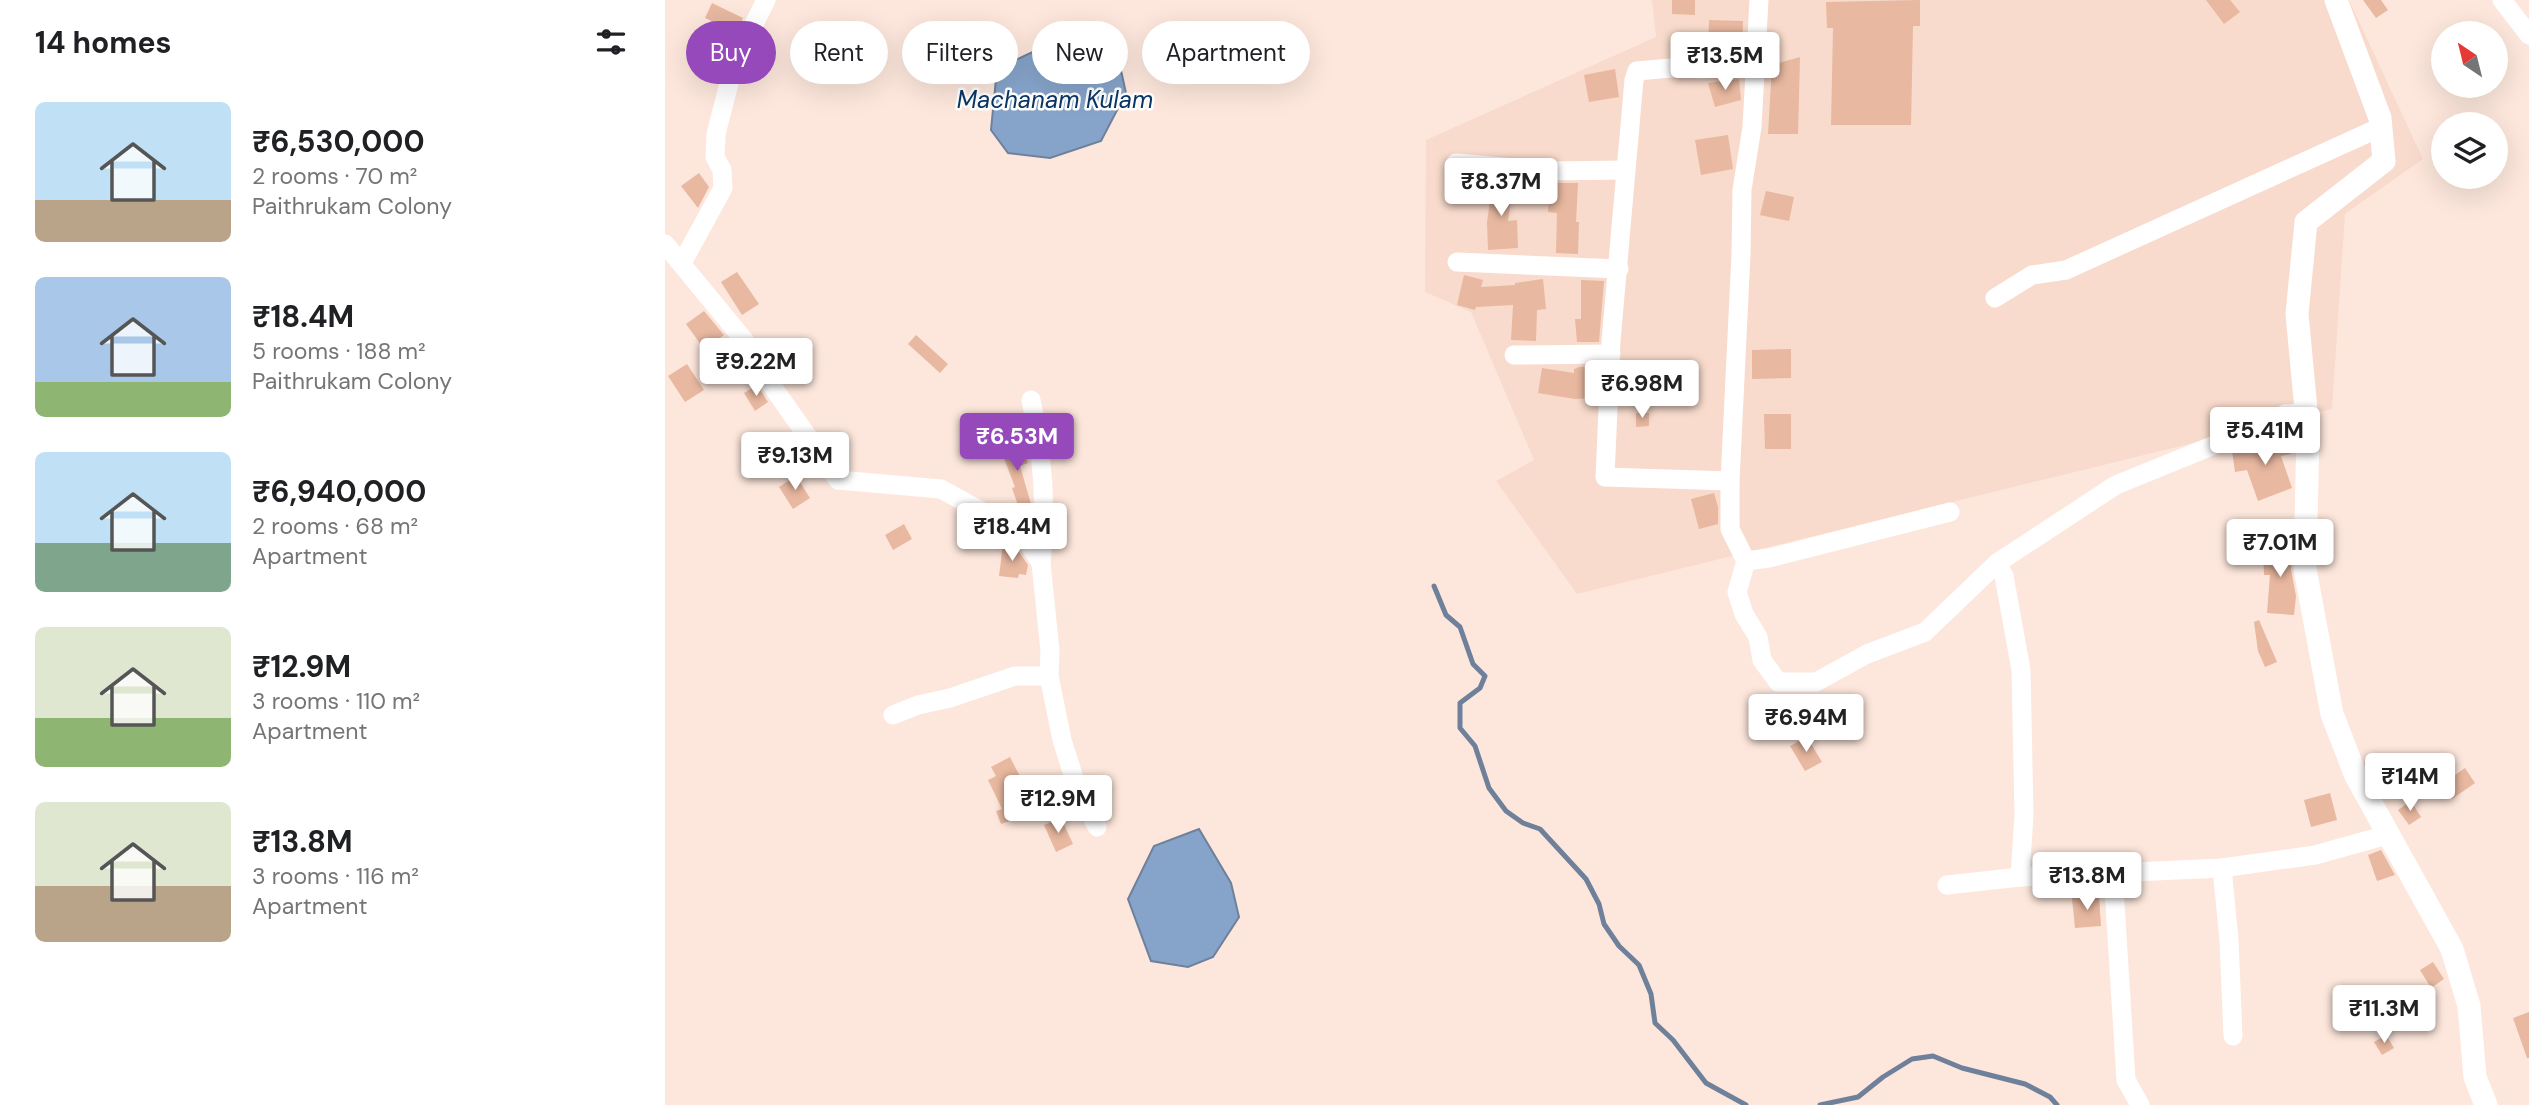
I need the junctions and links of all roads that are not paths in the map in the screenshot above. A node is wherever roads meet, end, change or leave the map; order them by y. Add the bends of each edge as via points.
1 (766, 0) edge
2 (1759, 0) edge
3 (2336, 0) edge
4 (2502, 0) edge
5 (2529, 35) edge
6 (1755, 66) junction
7 (2381, 128) junction
8 (1456, 163) dead end
9 (1626, 170) junction
10 (665, 244) edge
11 (1457, 262) dead end
12 (682, 263) junction
13 (1619, 269) junction
14 (1995, 298) dead end
15 (1611, 354) junction
16 (1514, 355) dead end
17 (1031, 400) dead end
18 (2307, 413) junction
19 (1730, 481) junction
20 (1949, 512) dead end
21 (1044, 530) junction
22 (1021, 533) junction
23 (1746, 561) junction
24 (1041, 563) junction
25 (1997, 564) junction
26 (1049, 676) junction
27 (893, 715) dead end
28 (1097, 827) dead end
29 (2388, 835) junction
30 (2223, 868) junction
31 (2113, 872) junction
32 (2020, 877) junction
33 (1947, 885) dead end
34 (2233, 1036) dead end
35 (2140, 1105) edge
36 (2486, 1105) edge

1 - 12 street via 734,64 716,134 715,157 722,170 723,188
2 - 6 street
3 - 7 street
4 - 5 street
6 - 9 street via 1637,71
6 - 19 street via 1742,190
7 - 14 street via 2066,270 2032,275
7 - 18 street via 2384,161 2306,222 2298,314
8 - 9 street via 1548,171
9 - 13 street
10 - 12 street
11 - 13 street
12 - 22 street via 744,340 838,480 941,489
13 - 15 street
15 - 16 street
15 - 19 street via 1605,477
17 - 21 street via 1041,445
18 - 25 street via 2285,414 2116,485
18 - 29 street via 2305,569 2332,714 2356,776
19 - 23 street via 1730,529
20 - 23 street
21 - 22 street
21 - 24 street
22 - 24 street
23 - 25 street via 1737,592 1758,638 1762,660 1778,682 1816,682 1867,654 1925,632
24 - 26 street
25 - 32 street via 2004,576 2021,670 2024,815
26 - 27 street via 1015,676
26 - 28 street via 1075,781
29 - 30 street via 2315,855
29 - 36 street via 2452,949 2469,1006 2475,1077
30 - 31 street
30 - 34 street
31 - 32 street
31 - 35 street via 2126,1080
32 - 33 street

